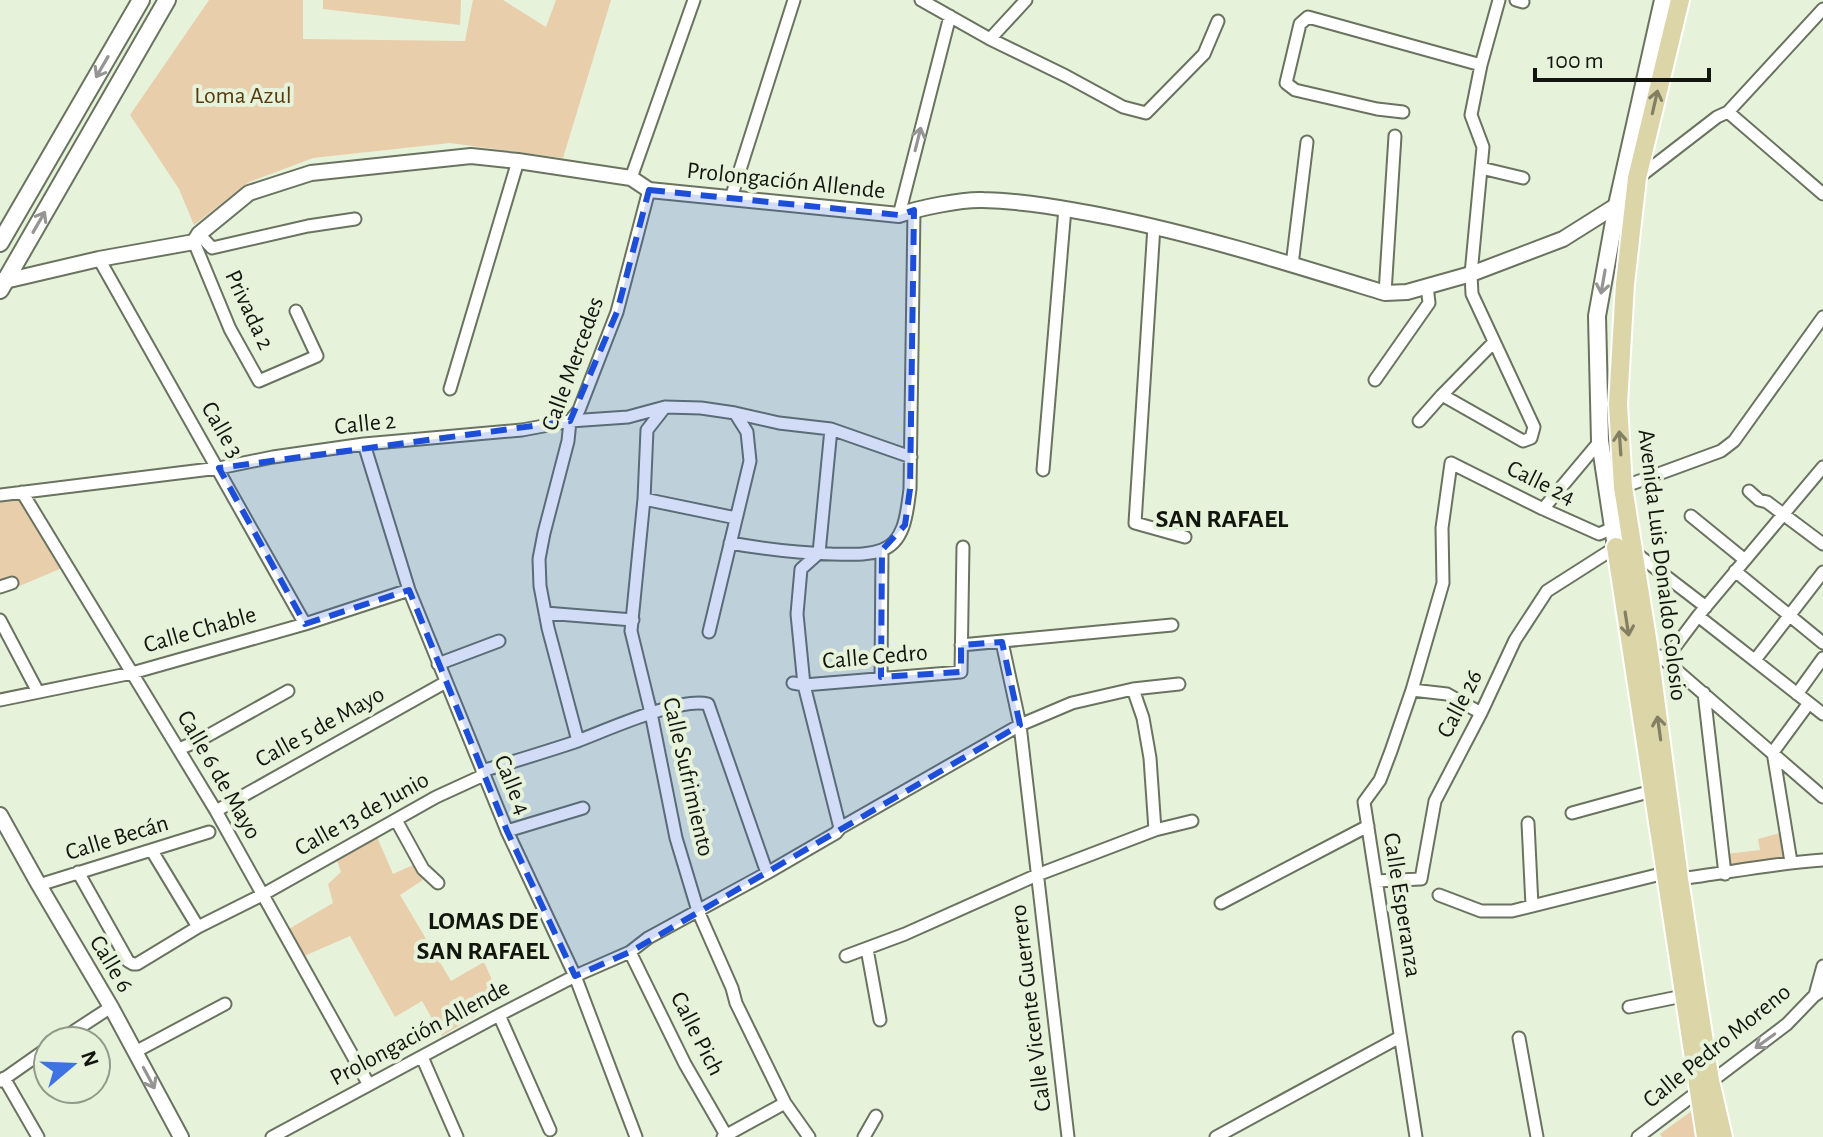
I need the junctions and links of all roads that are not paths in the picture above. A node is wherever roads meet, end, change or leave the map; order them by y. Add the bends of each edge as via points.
1 (141, 0) edge
2 (167, 0) edge
3 (694, 0) edge
4 (794, 0) edge
5 (921, 0) edge
6 (1026, 0) edge
7 (1499, 0) edge
8 (1663, 0) edge
9 (1680, 0) edge
10 (1823, 9) edge
11 (950, 16) junction
12 (1218, 21) dead end
13 (990, 39) junction
14 (1481, 65) junction
15 (1403, 112) dead end
16 (1728, 112) junction
17 (1395, 136) dead end
18 (1307, 142) dead end
19 (518, 161) junction
20 (1481, 168) junction
21 (631, 178) junction
22 (1523, 178) dead end
23 (1637, 178) junction
24 (649, 190) junction
25 (1823, 194) edge
26 (731, 198) junction
27 (1617, 205) junction
28 (1065, 208) junction
29 (914, 210) junction
30 (899, 215) junction
31 (355, 219) dead end
32 (1154, 226) junction
33 (196, 238) junction
34 (0, 243) edge
35 (99, 259) junction
36 (1292, 265) junction
37 (1471, 274) junction
38 (2, 284) edge
39 (1427, 286) junction
40 (1385, 293) junction
41 (296, 311) dead end
42 (1823, 317) edge
43 (1494, 342) junction
44 (1375, 380) dead end
45 (450, 389) dead end
46 (1442, 395) junction
47 (665, 407) junction
48 (735, 413) junction
49 (570, 421) junction
50 (1419, 421) dead end
51 (831, 429) junction
52 (1600, 441) junction
53 (364, 444) junction
54 (911, 457) junction
55 (1451, 463) joint
56 (1823, 467) edge
57 (219, 468) junction
58 (1043, 470) dead end
59 (1623, 487) junction
60 (1749, 491) dead end
61 (22, 492) junction
62 (0, 495) edge
63 (644, 499) junction
64 (1543, 509) junction
65 (1783, 514) junction
66 (1691, 516) dead end
67 (736, 518) junction
68 (1185, 537) dead end
69 (1621, 542) junction
70 (730, 543) junction
71 (1823, 544) edge
72 (963, 547) dead end
73 (882, 550) junction
74 (819, 553) junction
75 (1745, 560) junction
76 (1735, 571) junction
77 (1823, 572) edge
78 (409, 590) junction
79 (1702, 612) junction
80 (545, 613) junction
81 (1790, 617) junction
82 (0, 620) edge
83 (633, 620) junction
84 (305, 624) junction
85 (1172, 625) dead end
86 (709, 632) dead end
87 (499, 641) dead end
88 (1002, 642) junction
89 (1823, 643) edge
90 (961, 645) junction
91 (1648, 645) junction
92 (1823, 658) edge
93 (1665, 660) junction
94 (1755, 660) junction
95 (438, 664) junction
96 (132, 673) junction
97 (881, 677) junction
98 (446, 682) junction
99 (799, 684) junction
100 (1179, 684) dead end
101 (1133, 689) junction
102 (1412, 690) junction
103 (288, 691) dead end
104 (38, 692) junction
105 (1704, 693) junction
106 (1797, 694) junction
107 (0, 700) edge
108 (1809, 703) junction
109 (651, 713) junction
110 (1481, 713) junction
111 (1823, 714) edge
112 (1020, 725) junction
113 (578, 741) junction
114 (179, 749) junction
115 (1773, 752) junction
116 (1656, 764) junction
117 (483, 773) junction
118 (1652, 791) junction
119 (1823, 797) edge
120 (583, 808) dead end
121 (216, 811) junction
122 (1572, 813) dead end
123 (0, 815) edge
124 (396, 820) junction
125 (1192, 821) dead end
126 (1528, 823) dead end
127 (1368, 826) junction
128 (840, 828) junction
129 (1155, 830) junction
130 (507, 831) junction
131 (209, 832) dead end
132 (152, 851) junction
133 (1823, 860) edge
134 (1791, 862) junction
135 (78, 872) junction
136 (767, 873) junction
137 (1725, 874) junction
138 (1037, 875) junction
139 (1672, 876) junction
140 (1376, 881) junction
141 (438, 883) dead end
142 (39, 885) junction
143 (262, 895) junction
144 (1439, 895) dead end
145 (1221, 903) dead end
146 (1532, 906) junction
147 (698, 911) junction
148 (198, 927) junction
149 (867, 949) junction
150 (630, 952) junction
151 (846, 956) dead end
152 (1823, 966) edge
153 (575, 976) junction
154 (1819, 993) edge
155 (1683, 996) junction
156 (225, 1004) dead end
157 (111, 1007) junction
158 (1629, 1007) dead end
159 (499, 1015) junction
160 (880, 1020) dead end
161 (83, 1025) edge
162 (1400, 1037) junction
163 (1519, 1038) dead end
164 (135, 1052) junction
165 (422, 1057) junction
166 (32, 1059) edge
167 (2, 1080) edge
168 (369, 1085) junction
169 (1704, 1086) junction
170 (785, 1103) junction
171 (876, 1116) dead end
172 (550, 1130) dead end
173 (725, 1136) edge
174 (38, 1137) edge
175 (181, 1137) edge
176 (273, 1137) edge
177 (457, 1137) edge
178 (636, 1137) edge
179 (809, 1137) edge
180 (864, 1137) edge
181 (1068, 1137) edge
182 (1216, 1137) edge
183 (1416, 1137) edge
184 (1537, 1137) edge
185 (1638, 1137) edge
186 (1706, 1137) edge
187 (1723, 1137) edge

1 -> 34 main road
38 -> 2 main road
3 - 21 street
4 - 26 street
5 - 11 street
6 - 13 street
7 - 14 street
8 - 27 main road
23 -> 9 main road, Avenida Luis Donaldo Colosio
10 - 16 street
11 - 13 street
30 -> 11 street
12 - 13 street via 1204,54 1146,113 1123,107
14 - 15 street via 1308,17 1300,24 1286,83 1295,90
14 - 20 street via 1471,115 1483,147
16 - 23 street
16 - 25 street
17 - 40 street
18 - 36 street
19 - 21 street, Prolongación Allende
19 - 33 street, Prolongación Allende via 471,156 311,173 249,193
19 - 45 street
20 - 22 street
20 - 37 street
21 - 24 street, Prolongación Allende
23 - 27 street
59 -> 23 main road, Avenida Luis Donaldo Colosio via 1618,404
24 - 26 street, Prolongación Allende
24 - 49 street, Calle Mercedes via 617,312
26 - 30 street, Prolongación Allende
27 - 37 street, Prolongación Allende via 1563,239
27 -> 52 main road via 1597,316
28 - 29 street, Prolongación Allende via 980,200
28 - 32 street, Prolongación Allende
28 - 58 street
29 - 30 street, Prolongación Allende
29 - 54 street
31 - 33 street via 212,248
32 - 36 street, Prolongación Allende
32 - 68 street via 1135,523
33 - 35 street, Prolongación Allende
33 - 41 street, Privada 2 via 230,329 259,381 317,356
35 - 38 street, Prolongación Allende
35 - 57 street, Calle 3
36 - 40 street, Prolongación Allende
37 - 39 street, Prolongación Allende
37 - 43 street via 1472,294
39 - 40 street, Prolongación Allende
39 - 44 street via 1429,303
42 - 59 street via 1734,441 1721,451
43 - 46 street
43 - 46 street via 1534,427 1531,438 1523,441
46 - 50 street
47 - 48 street, Calle 2
47 - 49 street, Calle 2 via 628,417
47 - 63 street, Calle Sufrimiento via 647,430
48 - 51 street, Calle 2
48 - 67 street via 747,432 750,461
49 - 53 street, Calle 2
49 - 80 street, Calle Mercedes via 539,559
51 - 54 street, Calle 2
51 - 74 street
52 - 64 street
52 - 69 main road
53 - 57 street, Calle 2
53 - 78 street, Calle 4
54 - 73 street via 905,525
55 - 64 street, Calle 24
55 - 102 street, Calle Esperanza via 1442,528 1443,583
56 - 65 street
57 - 61 street, Calle 2
57 - 84 street, Calle 3
59 - 69 main road, Avenida Luis Donaldo Colosio
60 - 65 street
61 - 62 street, Calle 2
61 - 96 street, Calle 6 de Mayo
63 - 67 street
63 - 83 street, Calle Sufrimiento
64 - 69 street, Calle 24
65 - 71 street
65 - 75 street
66 - 75 street
67 - 70 street
69 - 79 street
69 - 91 main road, Avenida Luis Donaldo Colosio
69 - 110 street, Calle 26 via 1547,591 1515,640
69 -> 116 main road
70 - 74 street
70 - 86 street
72 - 90 street
73 - 74 street via 869,555
73 - 97 street
74 - 99 street via 801,569
75 - 76 street
76 - 79 street
76 - 81 street
77 - 81 street
78 - 84 street, Calle Chable
78 - 95 street, Calle 4
79 - 93 street
79 - 94 street
80 - 83 street
80 - 113 street, Calle Mercedes
81 - 89 street
81 - 94 street
82 - 104 street
83 - 109 street, Calle Sufrimiento via 631,631
84 - 96 street, Calle Chable
85 - 88 street
87 - 95 street
88 - 90 street
88 - 112 street, Calle Vicente Guerrero
90 - 97 street, Calle Cedro via 961,672
91 - 93 street
116 -> 91 main road, Avenida Luis Donaldo Colosio
92 - 106 street
93 - 105 street
94 - 106 street
95 - 98 street, Calle 4
96 - 104 street, Calle Chable
96 - 114 street, Calle 6 de Mayo
97 - 99 street, Calle Cedro
98 - 117 street, Calle 4
98 - 121 street, Calle 5 de Mayo
99 - 128 street
100 - 101 street, Prolongación Allende
101 - 112 street, Prolongación Allende via 1072,703
101 - 129 street via 1150,758
102 - 110 street via 1447,694
102 - 127 street, Calle Esperanza via 1380,780 1364,802
103 - 114 street
104 - 107 street, Calle Chable
105 - 115 street
105 - 137 street
106 - 108 street
108 - 111 street
108 - 115 street
109 - 113 street, Calle 13 de Junio
109 - 136 street, Calle 13 de Junio via 708,704
109 - 147 street, Calle Sufrimiento via 676,838
110 - 140 street, Calle 26 via 1435,801 1421,879
112 - 128 street, Prolongación Allende
112 - 138 street, Calle Vicente Guerrero
113 - 117 street, Calle 13 de Junio
114 - 121 street, Calle 6 de Mayo
115 - 119 street
115 - 134 street
116 - 118 main road
116 - 139 main road, Avenida Luis Donaldo Colosio
117 - 124 street, Calle 13 de Junio
117 - 130 street, Calle 4
118 - 122 street
118 - 139 main road
120 - 130 street
121 - 143 street, Calle 6 de Mayo
123 - 142 street, Calle 6
124 - 141 street via 423,869
124 - 143 street, Calle 13 de Junio
125 - 129 street, Calle Vicente Guerrero
126 - 146 street
127 - 140 street, Calle Esperanza
127 - 145 street
128 - 136 street, Prolongación Allende
129 - 138 street, Calle Vicente Guerrero
130 - 153 street, Calle 4
131 - 132 street, Calle Becán
132 - 135 street, Calle Becán
132 - 148 street
133 - 134 street
134 - 137 street
135 - 142 street, Calle Becán
135 - 148 street, Calle 13 de Junio via 133,964
136 - 147 street, Prolongación Allende
137 - 139 street
138 - 149 street, Calle Vicente Guerrero
138 - 181 street, Calle Vicente Guerrero
139 - 146 street
139 - 155 main road
139 - 169 main road, Avenida Luis Donaldo Colosio
140 - 162 street, Calle Esperanza
142 - 157 street, Calle 6
143 - 148 street, Calle 13 de Junio
143 - 168 street, Calle 6 de Mayo
144 - 146 street via 1481,911
147 - 150 street, Prolongación Allende
147 - 170 street, Calle Sufrimiento
149 - 151 street, Calle Vicente Guerrero
149 - 160 street
150 - 153 street, Prolongación Allende
150 - 173 street, Calle Pich
152 - 154 street
153 - 159 street, Prolongación Allende
153 - 178 street, Calle 4
154 -> 169 street, Calle Pedro Moreno
155 - 158 street
155 - 169 main road
156 - 164 street
157 - 161 street
157 - 164 street, Calle 6
159 - 165 street, Prolongación Allende
159 - 172 street
162 - 182 street
162 - 183 street, Calle Esperanza
163 - 184 street
164 -> 175 street, Calle 6
165 - 168 street, Prolongación Allende
165 - 177 street
166 - 167 street
167 - 174 street
168 - 176 street, Prolongación Allende
169 - 185 street, Calle Pedro Moreno
169 - 186 main road
169 - 187 main road, Avenida Luis Donaldo Colosio
170 - 173 street
170 - 179 street, Calle Sufrimiento
171 - 180 street

